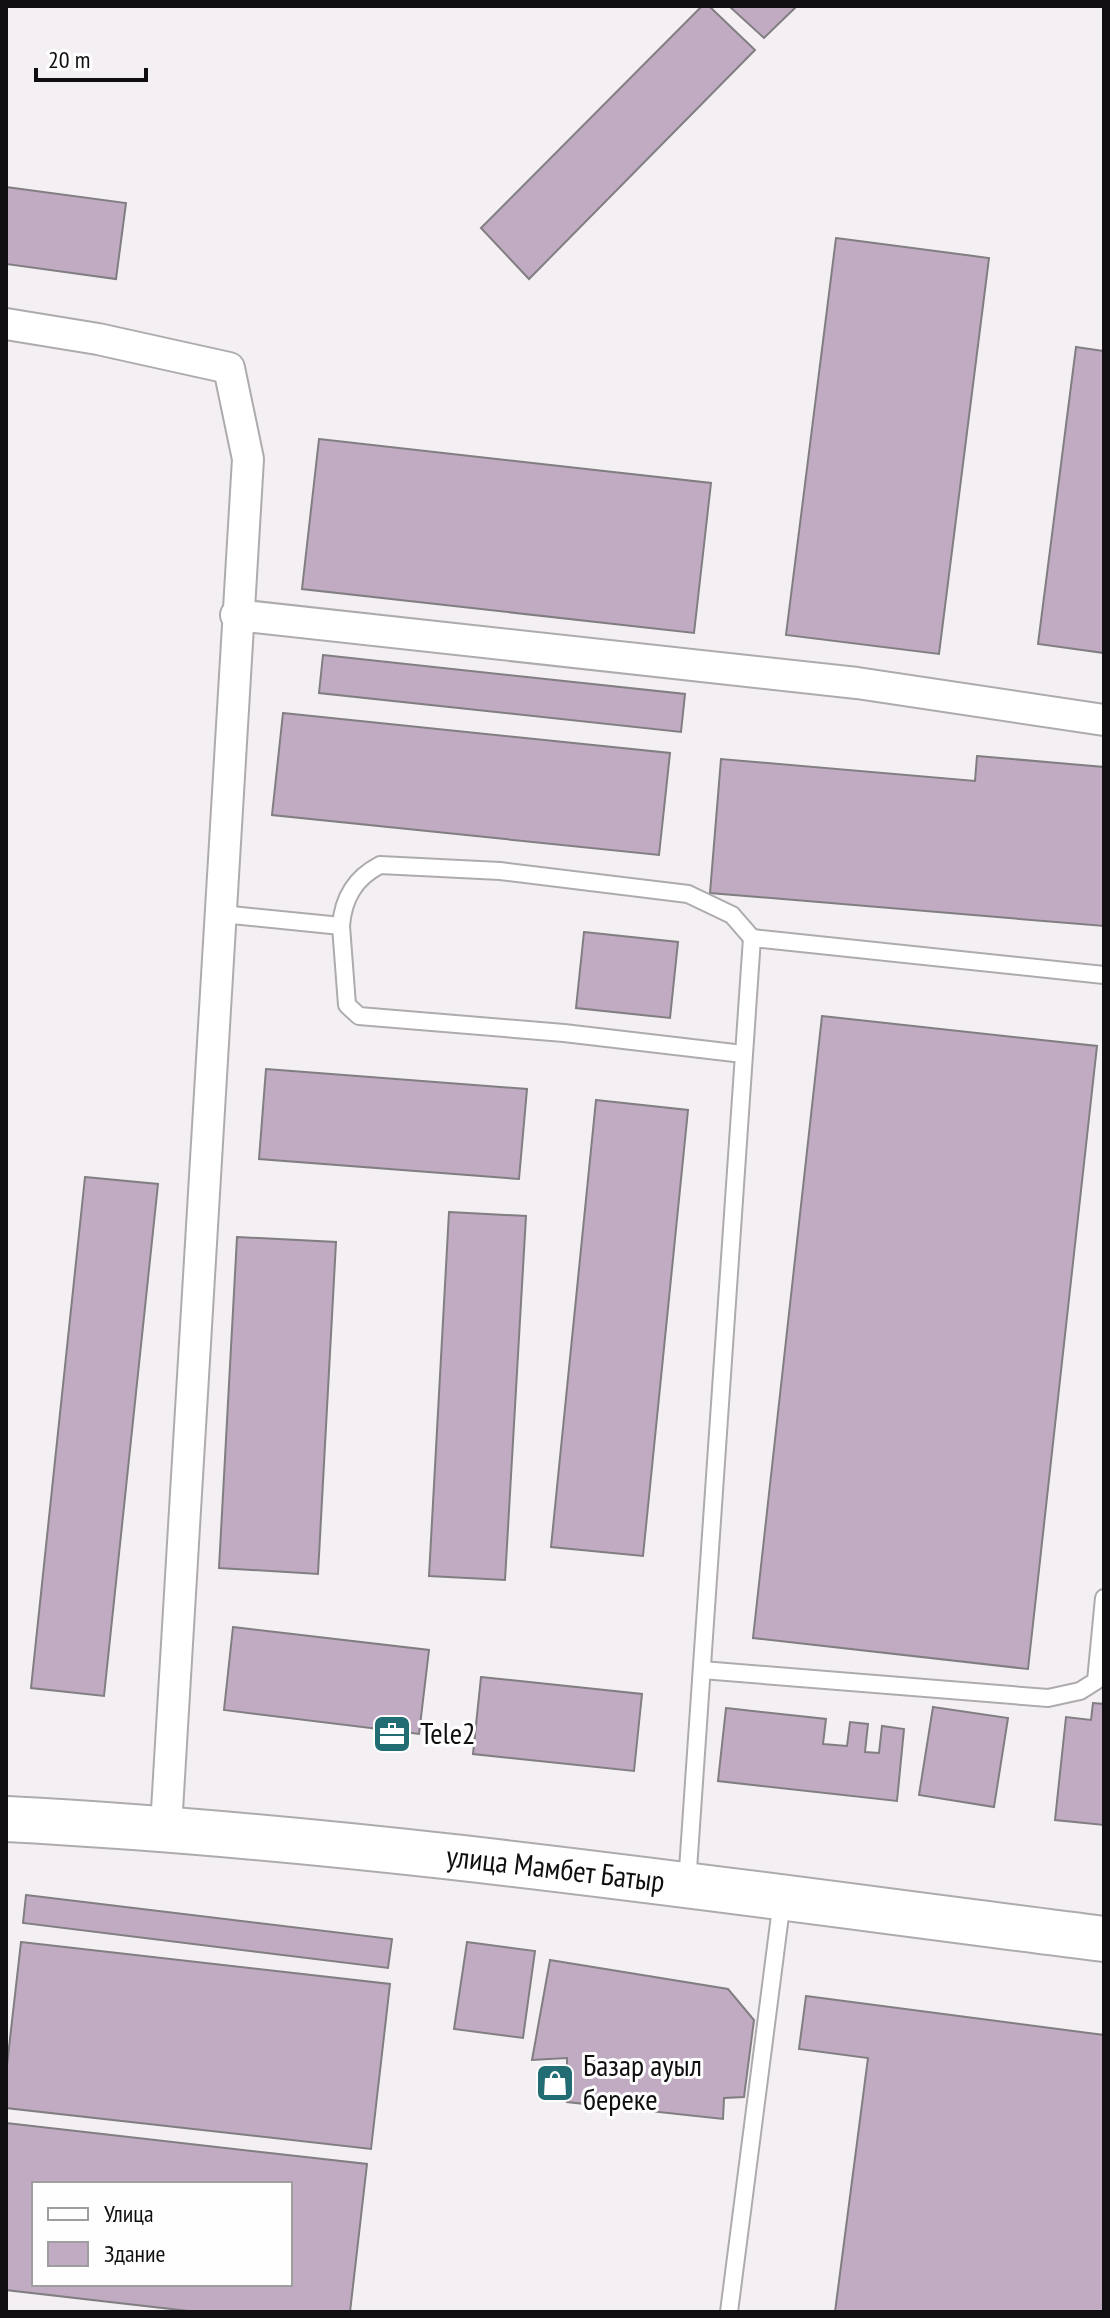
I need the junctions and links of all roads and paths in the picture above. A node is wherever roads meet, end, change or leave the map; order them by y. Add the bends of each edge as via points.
1 (6, 324) edge
2 (236, 615) junction
3 (1104, 720) edge
4 (222, 914) junction
5 (341, 926) junction
6 (752, 938) junction
7 (1104, 975) edge
8 (743, 1054) junction
9 (1104, 1598) edge
10 (702, 1670) junction
11 (6, 1819) edge
12 (166, 1827) junction
13 (687, 1886) junction
14 (783, 1899) junction
15 (1104, 1939) edge
16 (729, 2312) edge

1 - 2 street via 229,368 248,459
2 - 3 street via 857,683
2 - 4 street
4 - 5 lane
4 - 12 street
5 - 6 lane via 351,891 380,865 500,871 688,894 732,915
5 - 8 lane via 347,1005 359,1016
6 - 7 lane
6 - 8 lane
8 - 10 lane
9 - 10 lane via 1096,1681 1080,1691 1048,1698
10 - 13 lane
11 - 12 main road, улица Мамбет Батыр
12 - 13 main road, улица Мамбет Батыр
13 - 14 main road, улица Мамбет Батыр
14 - 15 main road, улица Мамбет Батыр
14 - 16 lane

